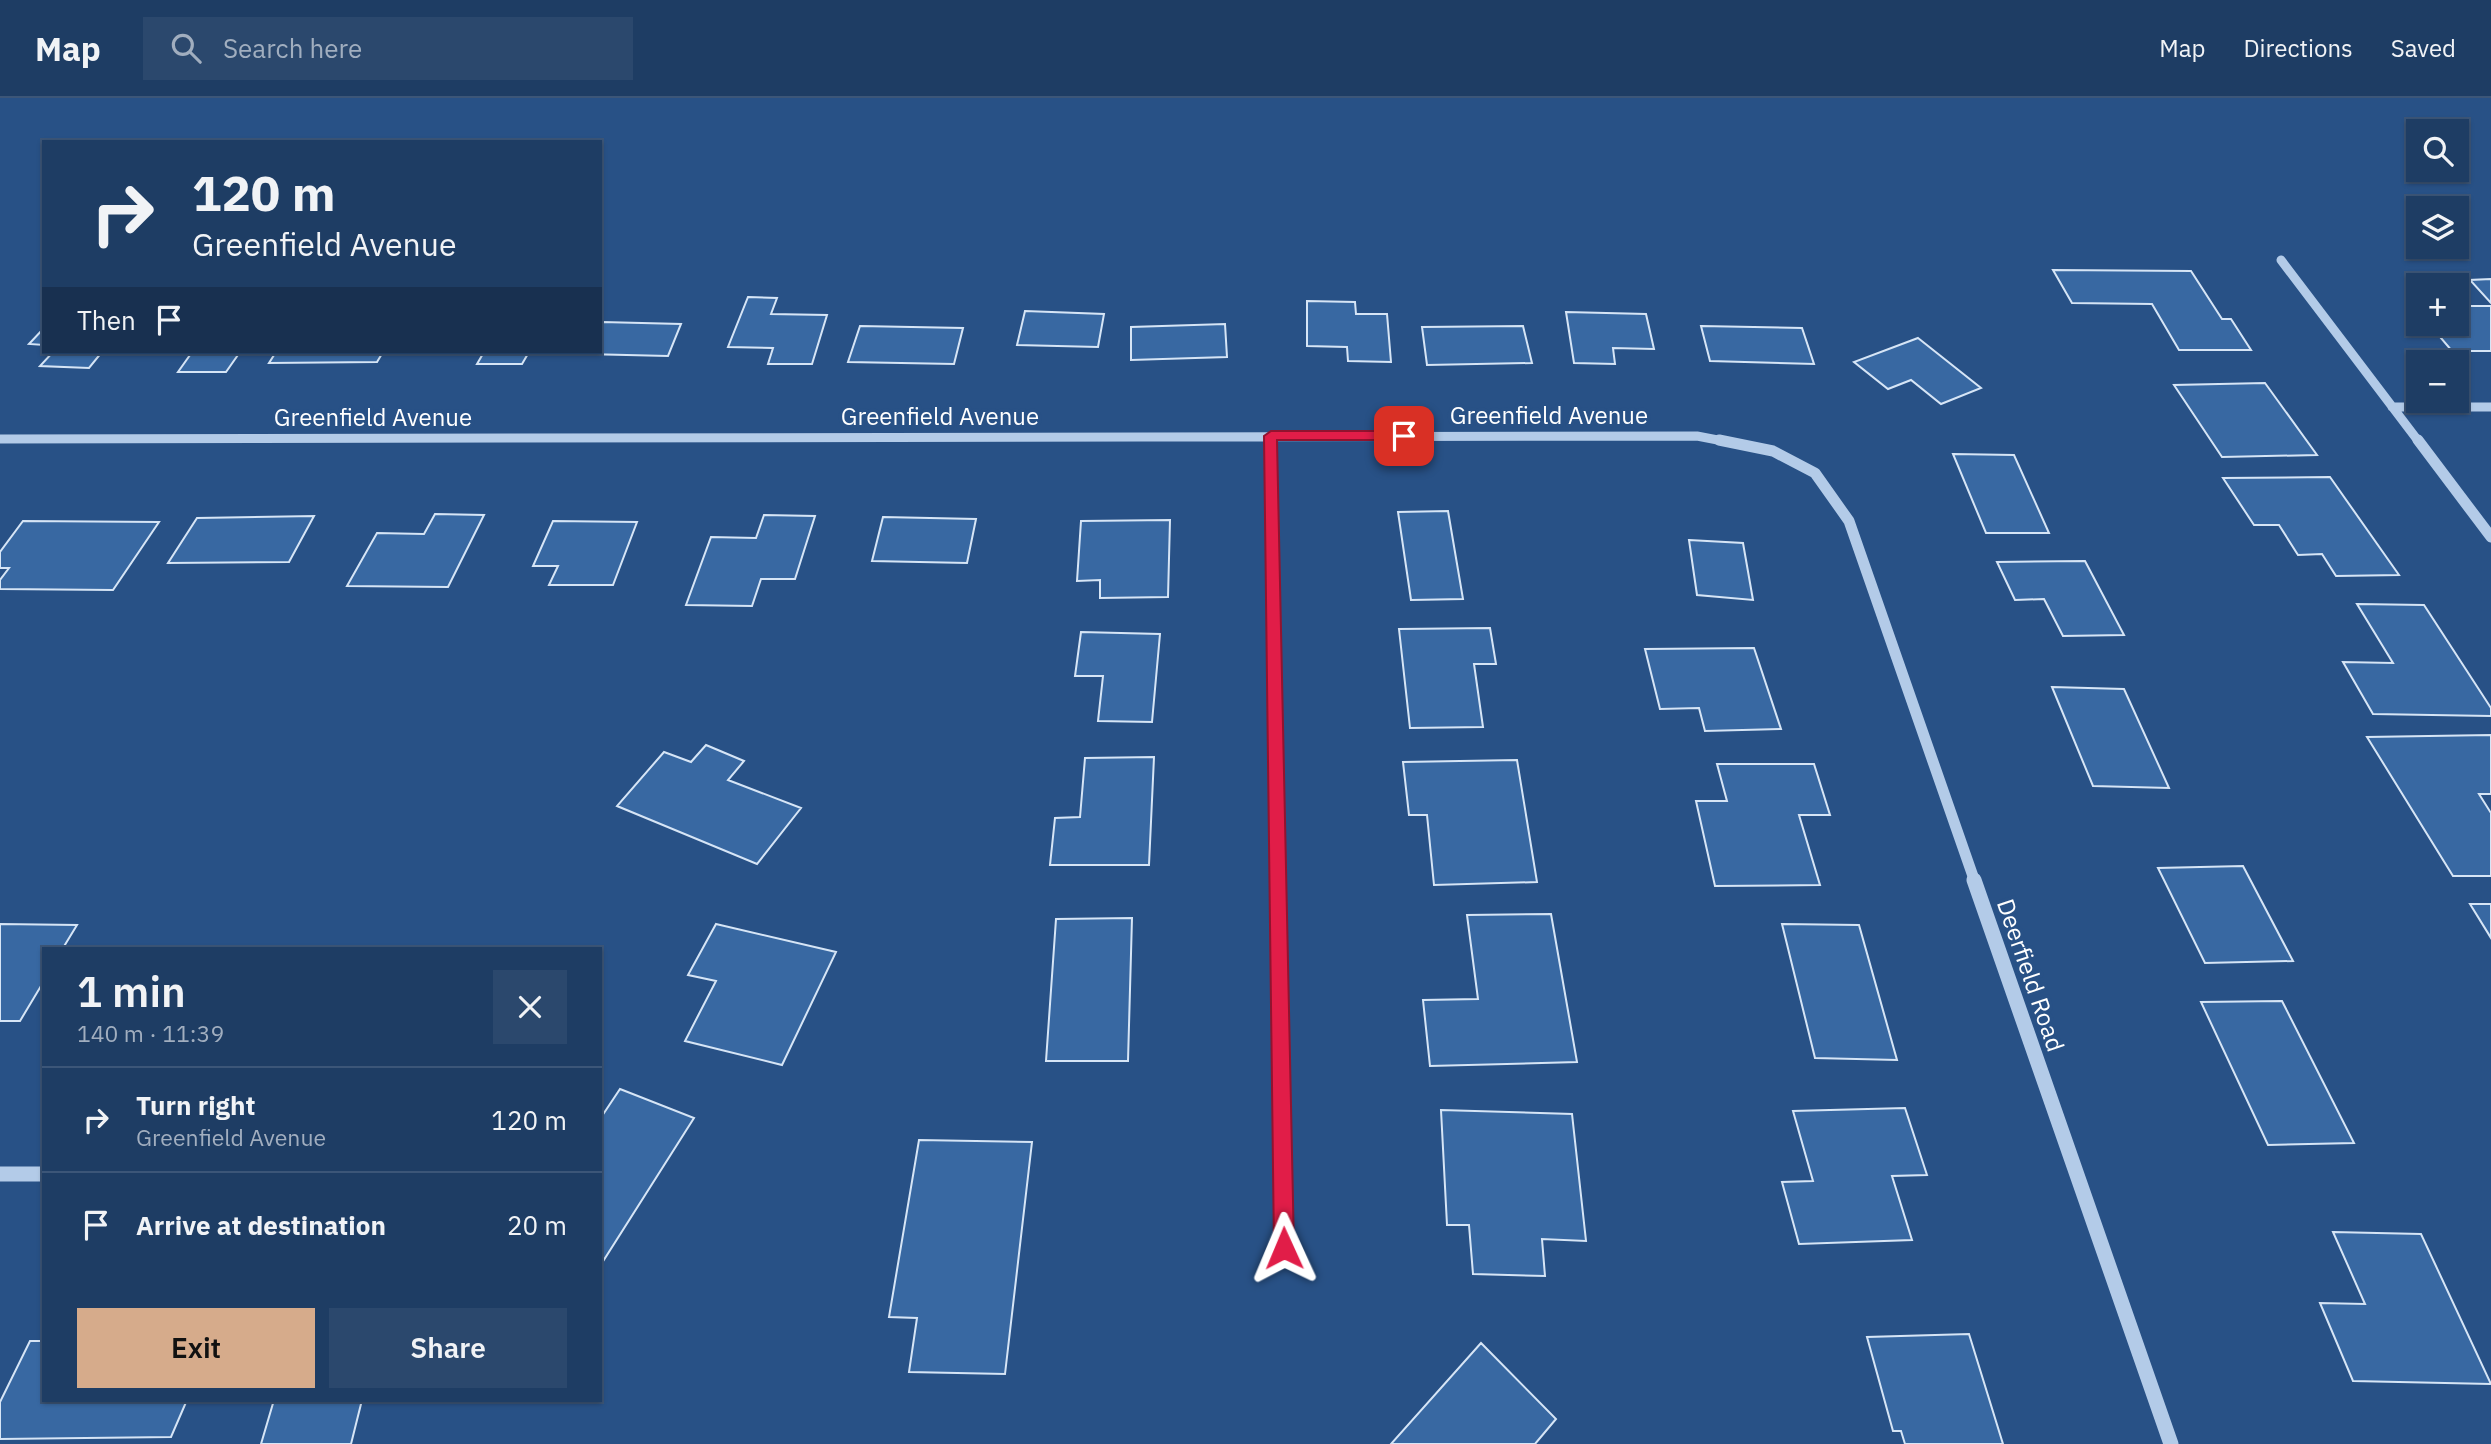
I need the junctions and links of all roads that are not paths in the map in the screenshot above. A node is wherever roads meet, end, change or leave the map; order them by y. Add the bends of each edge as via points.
1 (2281, 260) dead end
2 (2392, 407) junction
3 (2491, 408) edge
4 (1271, 436) junction
5 (0, 439) edge
6 (1849, 521) joint
7 (2491, 537) edge
8 (0, 1174) edge
9 (42, 1174) edge
10 (1284, 1248) dead end
11 (2171, 1444) edge

1 - 2 street
2 - 3 street
2 - 7 street
4 - 5 street, Greenfield Avenue
4 - 6 street, Greenfield Avenue via 1697,436 1773,451 1815,473
4 - 10 street
6 - 11 street, Deerfield Road
8 - 9 street

